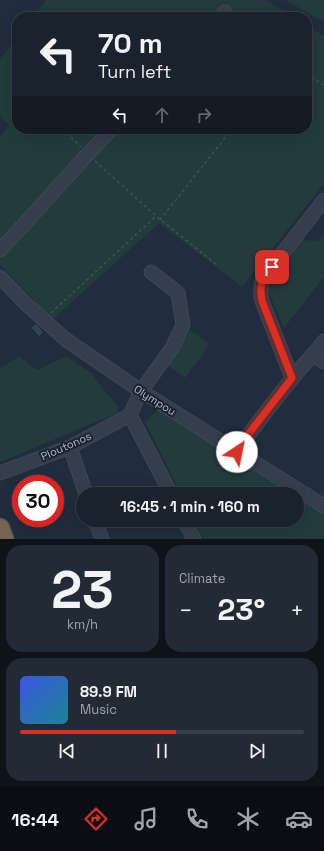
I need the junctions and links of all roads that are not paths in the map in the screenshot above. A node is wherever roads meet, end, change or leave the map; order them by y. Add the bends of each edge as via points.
1 (107, 134) edge
2 (324, 200) edge
3 (0, 250) edge
4 (151, 272) dead end
5 (0, 277) edge
6 (324, 341) edge
7 (319, 358) edge
8 (292, 378) junction
9 (141, 391) junction
10 (130, 415) junction
11 (70, 447) junction
12 (237, 452) junction
13 (0, 473) edge
14 (84, 487) edge
15 (166, 487) edge
16 (324, 506) edge
17 (98, 527) edge
18 (188, 527) edge
19 (0, 528) edge
20 (4, 539) edge
21 (102, 539) edge
22 (194, 539) edge

1 - 3 street
2 - 8 street via 263,278 261,285 262,301
4 - 9 street via 178,293 183,325 172,348
5 - 9 street, Olympou via 65,340
6 - 7 street
7 - 8 street
8 - 12 street
9 - 10 street
9 - 12 street, Olympou
10 - 11 street, Ploutonos
10 - 15 street
11 - 13 street, Ploutonos
11 - 14 street
12 - 16 street, Olympou
17 - 21 street
18 - 22 street
19 - 20 highway

